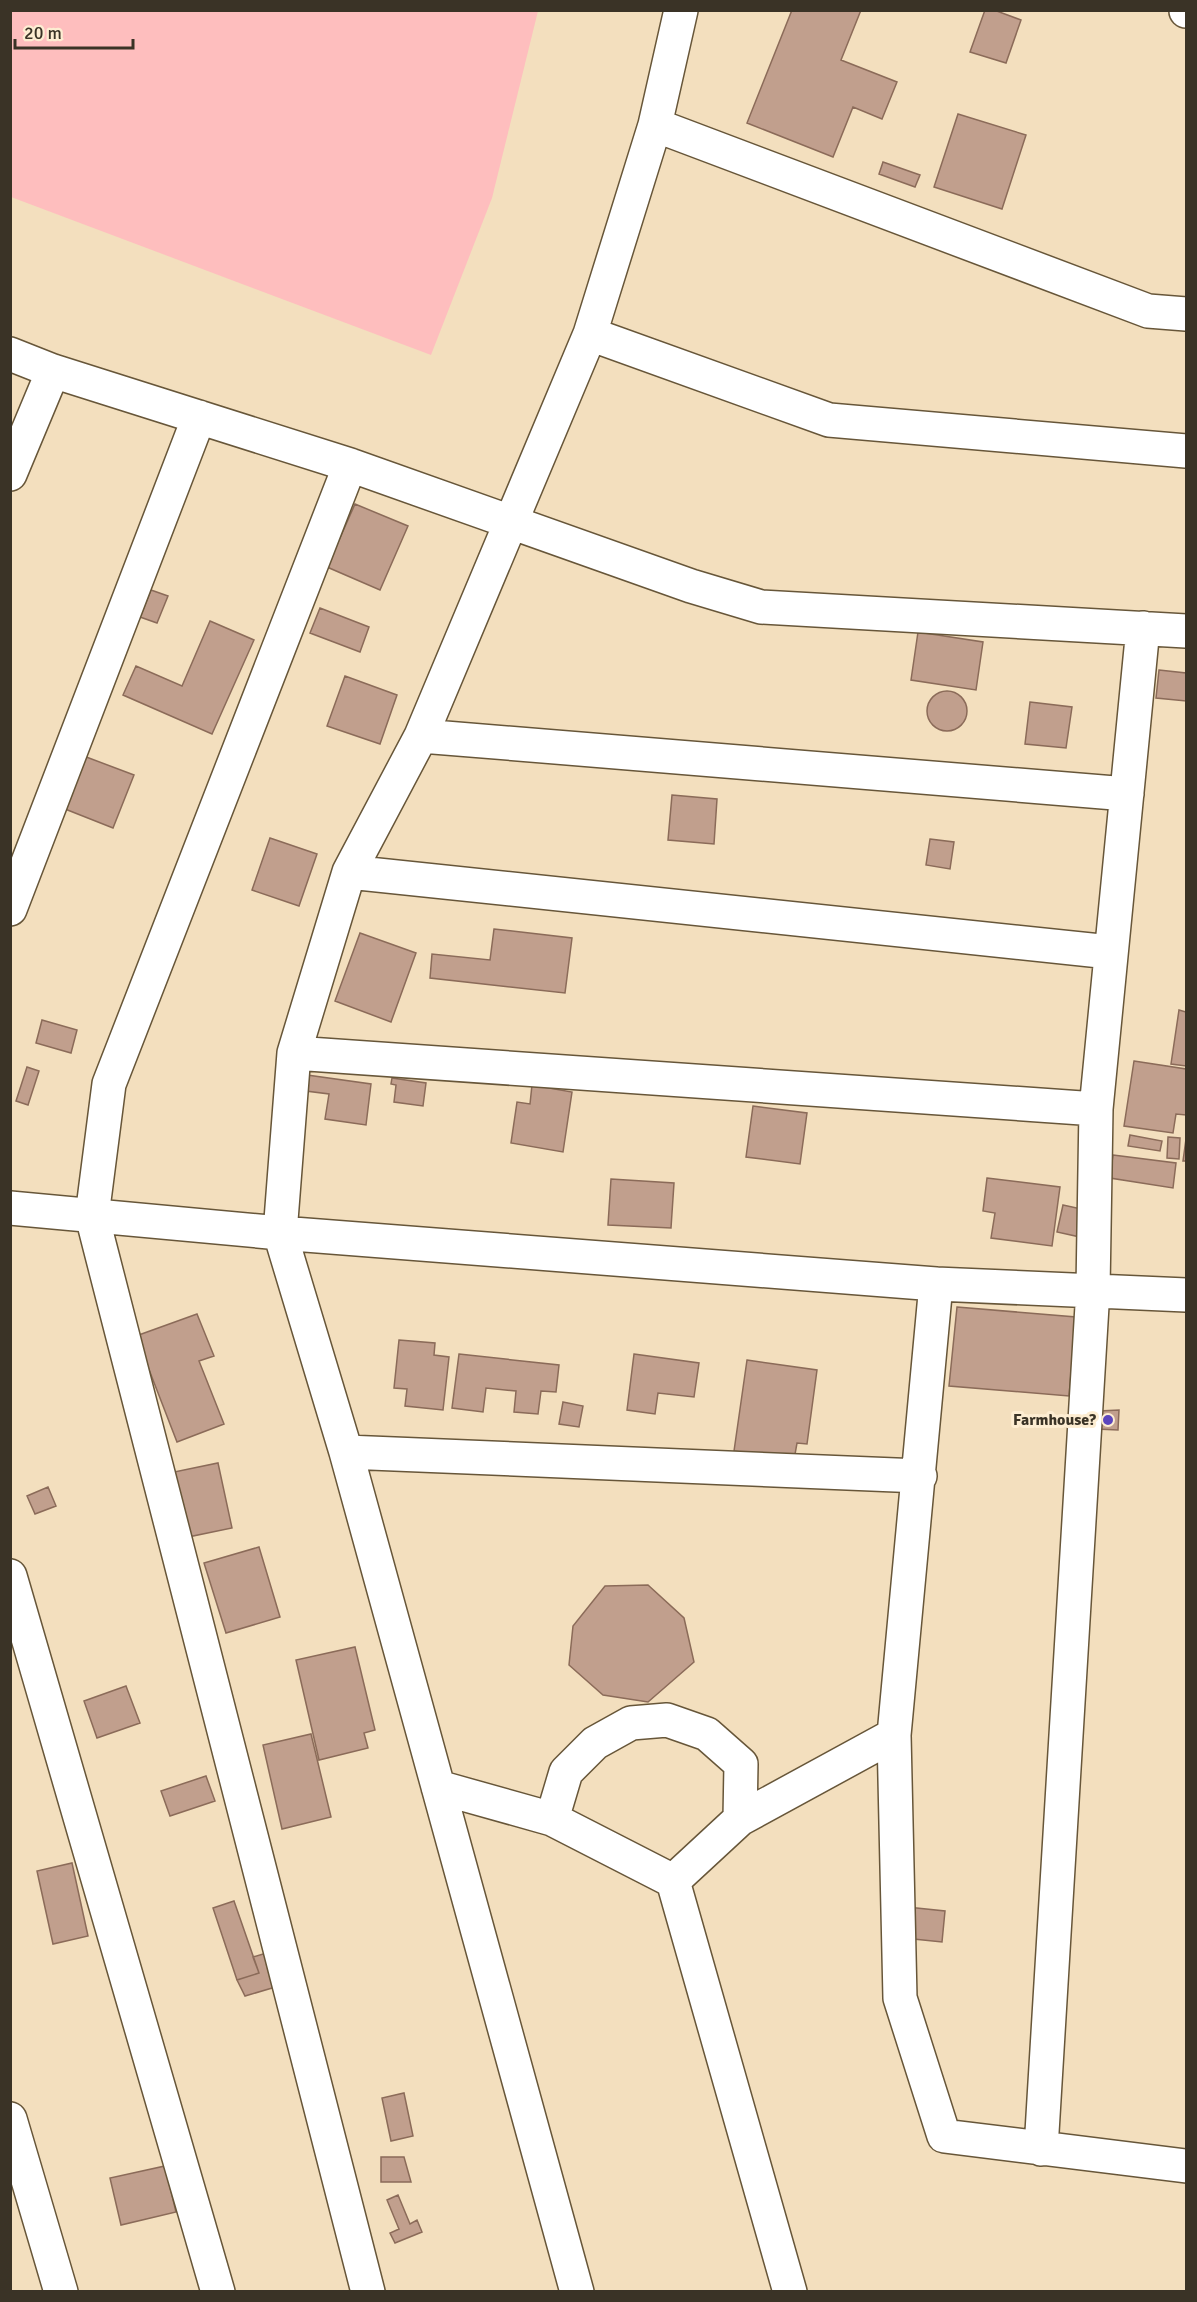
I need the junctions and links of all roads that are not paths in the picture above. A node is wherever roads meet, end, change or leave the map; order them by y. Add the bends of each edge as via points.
1 (681, 10) edge
2 (655, 125) junction
3 (1186, 314) edge
4 (590, 333) junction
5 (10, 354) edge
6 (52, 371) junction
7 (200, 417) junction
8 (1186, 452) edge
9 (350, 465) junction
10 (10, 474) edge
11 (510, 523) junction
12 (1143, 628) junction
13 (1186, 631) edge
14 (421, 736) junction
15 (1126, 794) junction
16 (349, 872) junction
17 (10, 909) edge
18 (1110, 952) junction
19 (294, 1053) junction
20 (1096, 1109) junction
21 (10, 1208) edge
22 (92, 1216) junction
23 (280, 1233) junction
24 (936, 1284) junction
25 (1093, 1289) junction
26 (1186, 1295) edge
27 (346, 1452) junction
28 (920, 1476) junction
29 (10, 1576) edge
30 (894, 1735) junction
31 (438, 1786) junction
32 (552, 1819) junction
33 (740, 1819) junction
34 (672, 1881) junction
35 (10, 2119) edge
36 (1041, 2149) junction
37 (1186, 2166) edge
38 (20, 2195) edge
39 (61, 2292) edge
40 (218, 2292) edge
41 (368, 2292) edge
42 (577, 2292) edge
43 (790, 2292) edge

1 - 2 street
2 - 3 street via 1148,311
2 - 4 street
4 - 8 street via 829,420
4 - 11 street
5 - 6 street
6 - 7 street
6 - 10 street
7 - 9 street
7 - 17 street
9 - 11 street
9 - 22 street via 109,1084
11 - 12 street via 761,607
11 - 14 street
12 - 13 street
12 - 15 street
14 - 15 street
14 - 16 street
15 - 18 street
16 - 18 street
16 - 19 street
18 - 20 street
19 - 20 street
19 - 23 street
20 - 25 street
21 - 22 street
22 - 23 street
22 - 41 street
23 - 24 street
23 - 27 street
24 - 25 street
24 - 28 street
25 - 26 street
25 - 36 street
27 - 28 street
27 - 31 street
28 - 30 street
29 - 40 street
30 - 33 street
30 - 36 street via 900,1998 944,2136
31 - 32 street
31 - 42 street
32 - 33 street via 566,1772 596,1743 631,1723 667,1720 707,1734 741,1764
32 - 34 street
33 - 34 street
34 - 43 street
35 - 38 street
36 - 37 street
38 - 39 street

